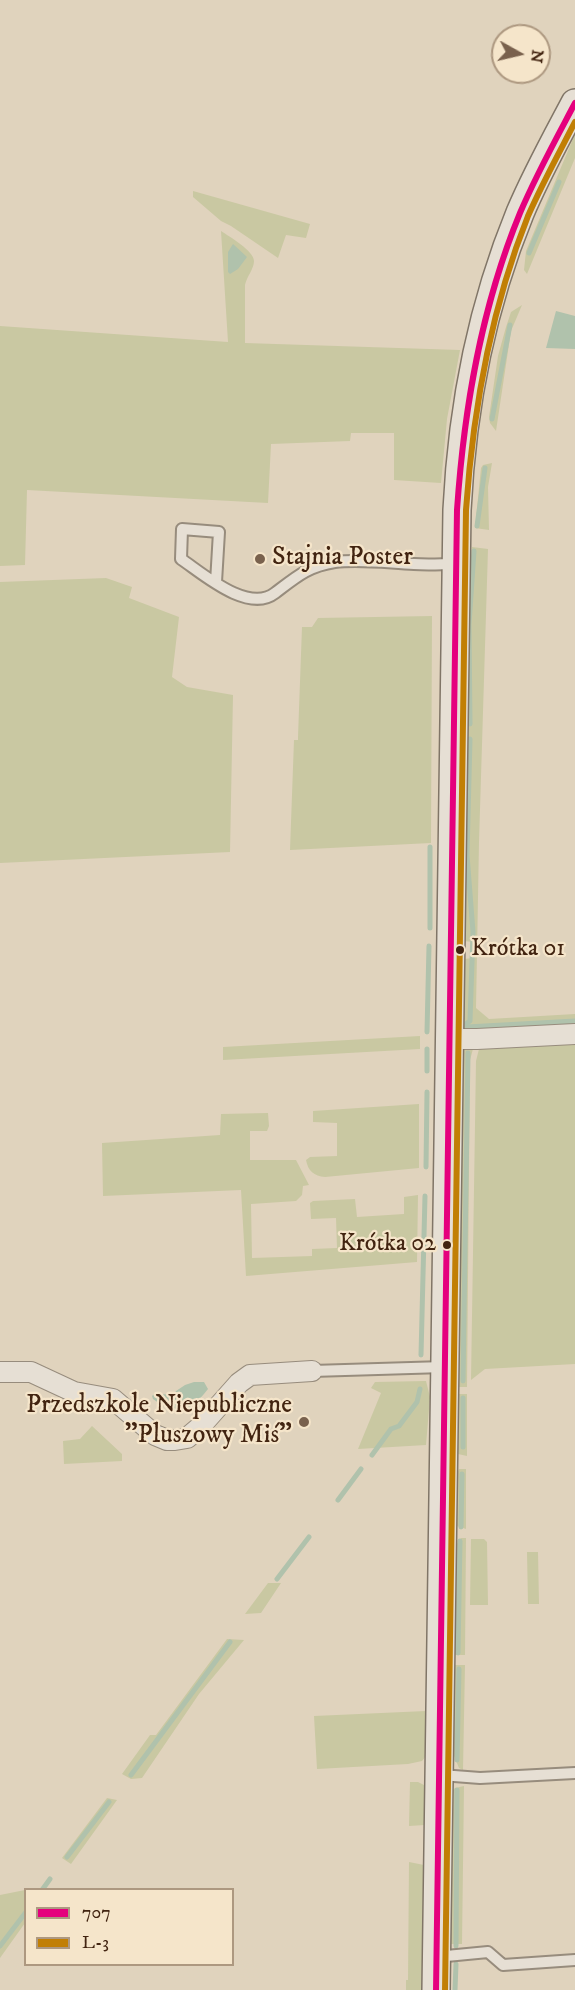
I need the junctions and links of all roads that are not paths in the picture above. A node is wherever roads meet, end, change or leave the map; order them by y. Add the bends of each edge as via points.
1 (575, 103) edge
2 (456, 564) junction
3 (216, 582) junction
4 (575, 1034) edge
5 (449, 1039) junction
6 (445, 1367) junction
7 (312, 1371) joint
8 (0, 1372) edge
9 (575, 1773) edge
10 (438, 1774) junction
11 (436, 1957) junction
12 (575, 1960) edge
13 (436, 1990) edge

1 - 2 main road via 520,212 478,346 460,464
2 - 3 lane via 337,562 302,572 266,598 239,595
2 - 5 main road
3 - 3 lane via 181,559 182,529 219,532
4 - 5 street
5 - 6 main road
6 - 7 lane
6 - 10 main road
7 - 8 street via 250,1375 200,1427 187,1438 175,1440 155,1435 112,1399 74,1392 31,1372
9 - 10 lane via 480,1778
10 - 11 main road
11 - 12 lane via 488,1952 503,1965
11 - 13 main road

